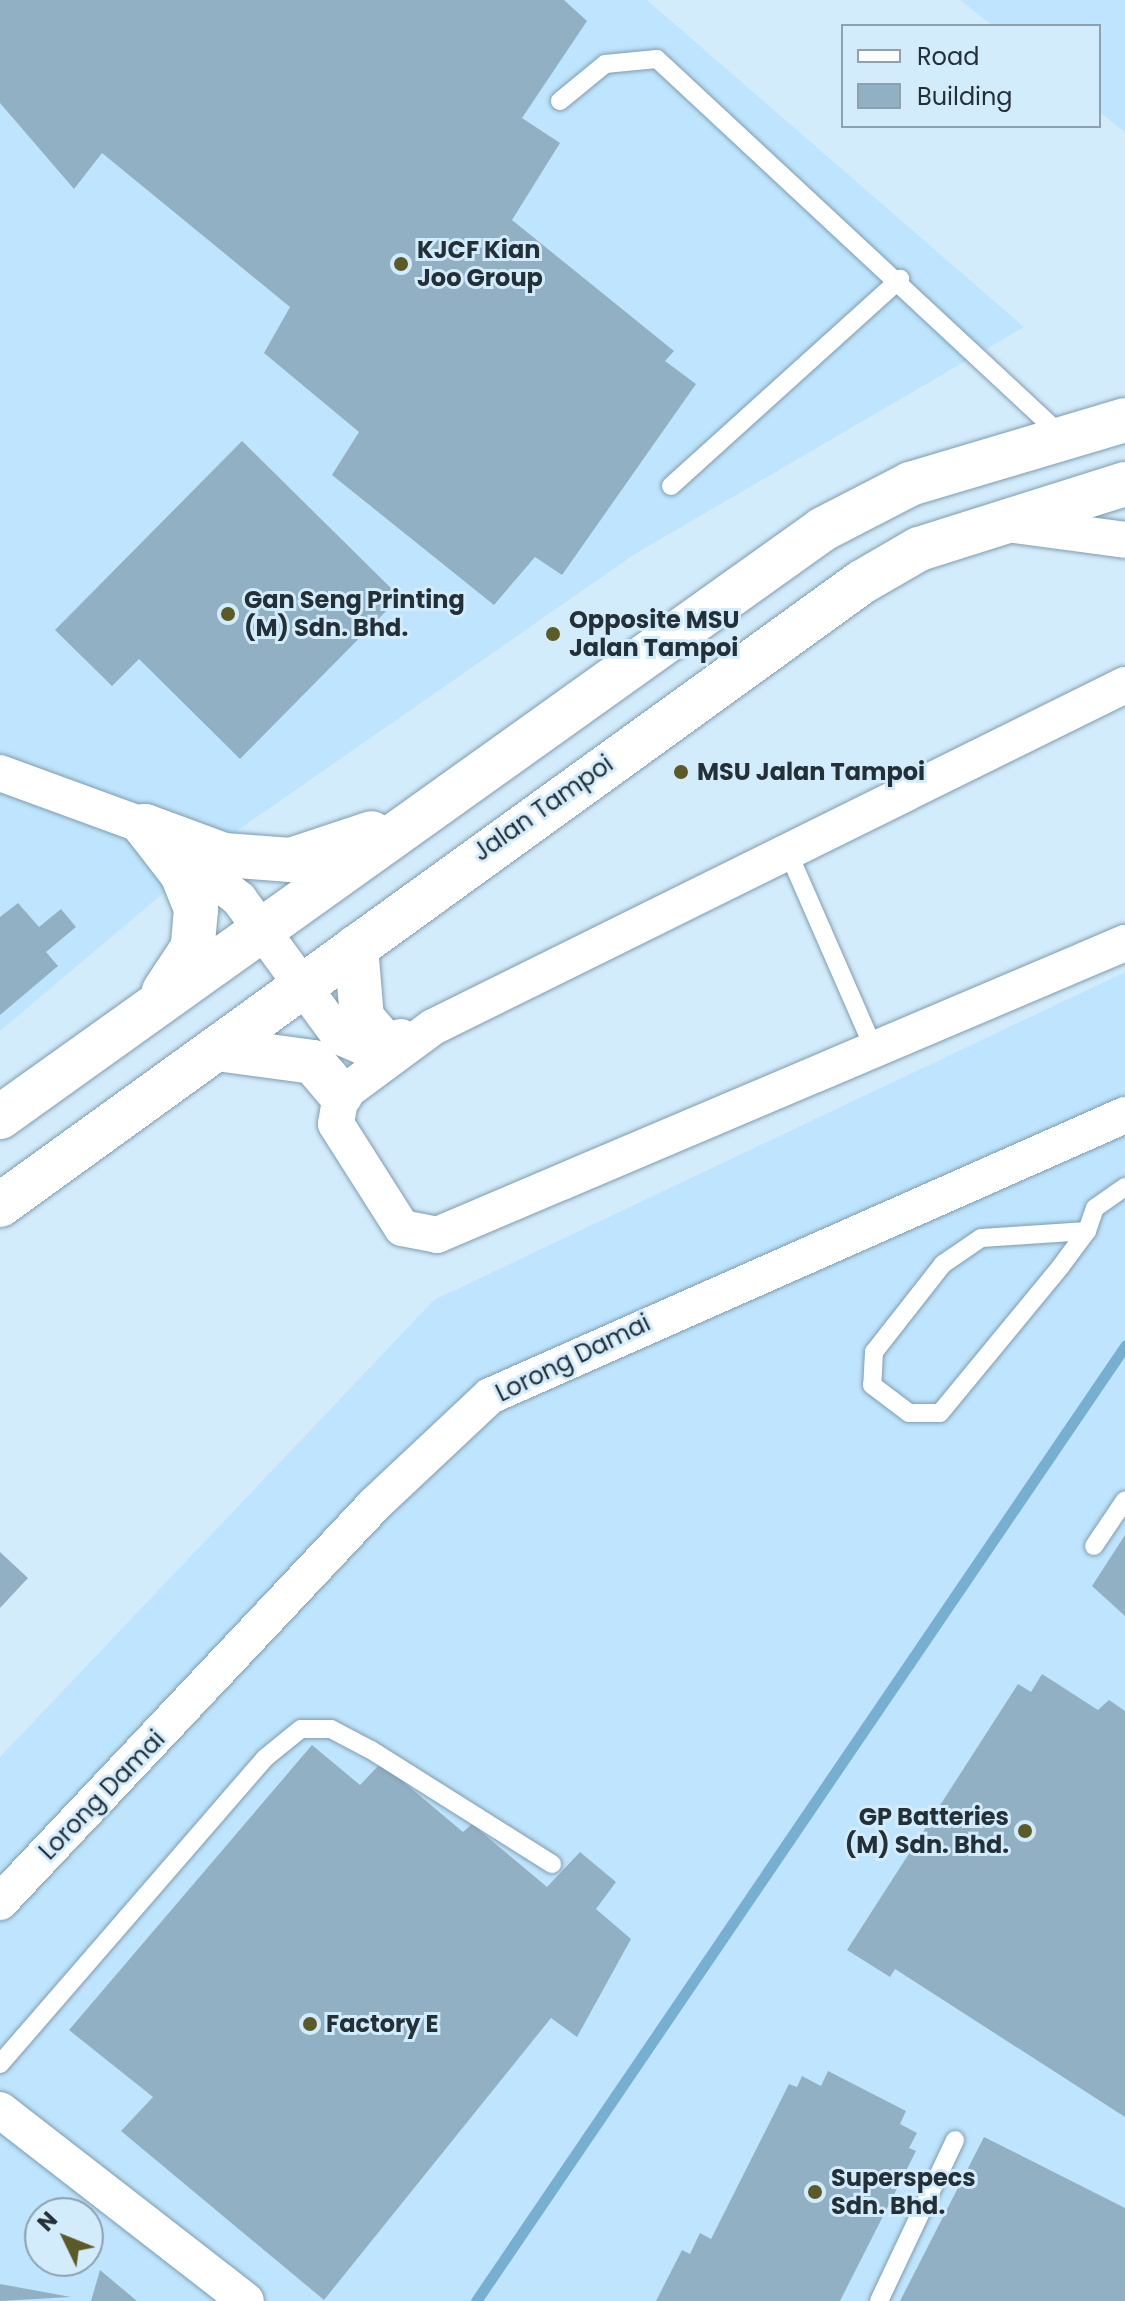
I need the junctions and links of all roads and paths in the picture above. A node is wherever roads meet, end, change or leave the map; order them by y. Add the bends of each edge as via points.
1 (560, 101) dead end
2 (900, 279) junction
3 (1125, 420) edge
4 (1061, 435) junction
5 (1125, 484) edge
6 (671, 486) dead end
7 (993, 522) junction
8 (1125, 540) edge
9 (1125, 685) edge
10 (0, 773) edge
11 (415, 817) junction
12 (145, 826) junction
13 (788, 852) junction
14 (263, 931) junction
15 (1125, 943) edge
16 (356, 947) junction
17 (304, 988) junction
18 (153, 1007) junction
19 (433, 1027) junction
20 (384, 1043) junction
21 (218, 1049) junction
22 (874, 1049) junction
23 (341, 1095) junction
24 (1125, 1115) edge
25 (0, 1117) edge
26 (1125, 1187) edge
27 (0, 1205) edge
28 (1087, 1231) junction
29 (1125, 1500) edge
30 (1094, 1546) dead end
31 (552, 1864) dead end
32 (0, 1902) edge
33 (0, 2064) edge
34 (0, 2110) edge
35 (955, 2140) dead end
36 (246, 2301) edge
37 (879, 2301) edge

1 - 2 lane via 605,64 657,59
2 - 4 lane
2 - 6 lane
3 - 4 main road
4 - 11 main road via 910,484 823,529
5 - 7 main road, Jalan Tampoi
7 - 8 street
7 - 16 main road, Jalan Tampoi via 919,549 862,582
9 - 13 street
10 - 12 street
11 - 12 main road via 291,860 224,855
11 - 14 main road
12 - 14 street via 224,883
12 - 18 main road via 182,874 196,909 193,947
13 - 19 street
13 - 22 lane
14 - 17 street
14 - 18 main road
15 - 22 street
16 - 17 main road, Jalan Tampoi
16 - 20 main road via 362,1018
17 - 20 street via 340,1037 361,1046
17 - 21 main road, Jalan Tampoi
18 - 25 main road
19 - 20 street
19 - 23 street
21 - 23 main road via 313,1062
21 - 27 main road, Jalan Tampoi
22 - 23 street via 437,1235 402,1228 336,1124
24 - 32 street, Lorong Damai via 490,1396 376,1503
26 - 28 lane via 1095,1208
28 - 28 lane via 940,1413 909,1413 872,1385 874,1352 943,1264 981,1238
29 - 30 lane
31 - 33 lane via 371,1750 331,1729 301,1729 265,1758
34 - 36 street
35 - 37 lane

